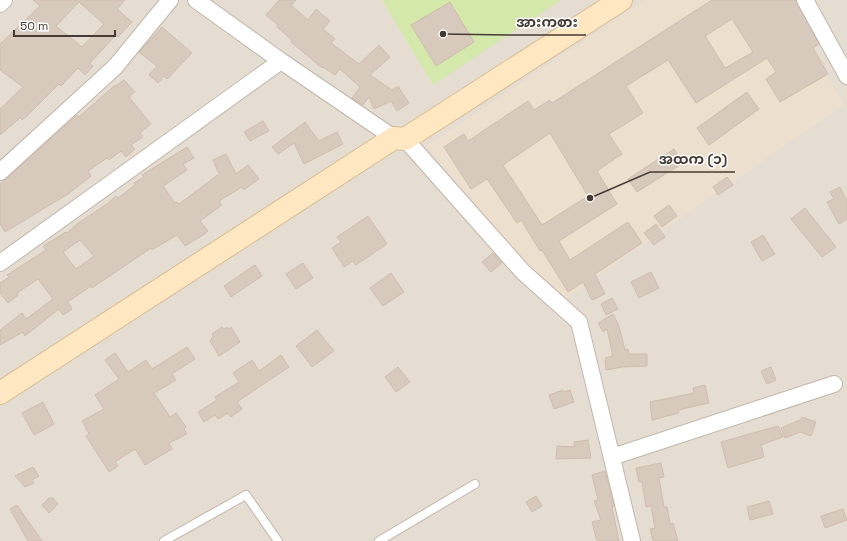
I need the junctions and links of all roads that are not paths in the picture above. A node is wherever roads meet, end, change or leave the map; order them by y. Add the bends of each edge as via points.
1 (4, 0) edge
2 (170, 0) edge
3 (196, 0) edge
4 (621, 0) edge
5 (805, 0) edge
6 (0, 4) edge
7 (281, 61) junction
8 (847, 76) edge
9 (400, 138) junction
10 (0, 172) edge
11 (0, 263) edge
12 (834, 384) dead end
13 (0, 393) edge
14 (612, 457) junction
15 (475, 484) dead end
16 (164, 541) edge
17 (278, 541) edge
18 (379, 541) edge
19 (632, 541) edge

1 - 6 street
2 - 10 street via 115,67
3 - 7 street
4 - 9 street
5 - 8 street
7 - 9 street
7 - 11 street
9 - 13 street
9 - 14 street via 523,272 579,322
12 - 14 street
14 - 19 street
15 - 18 lane
16 - 17 lane via 246,495

